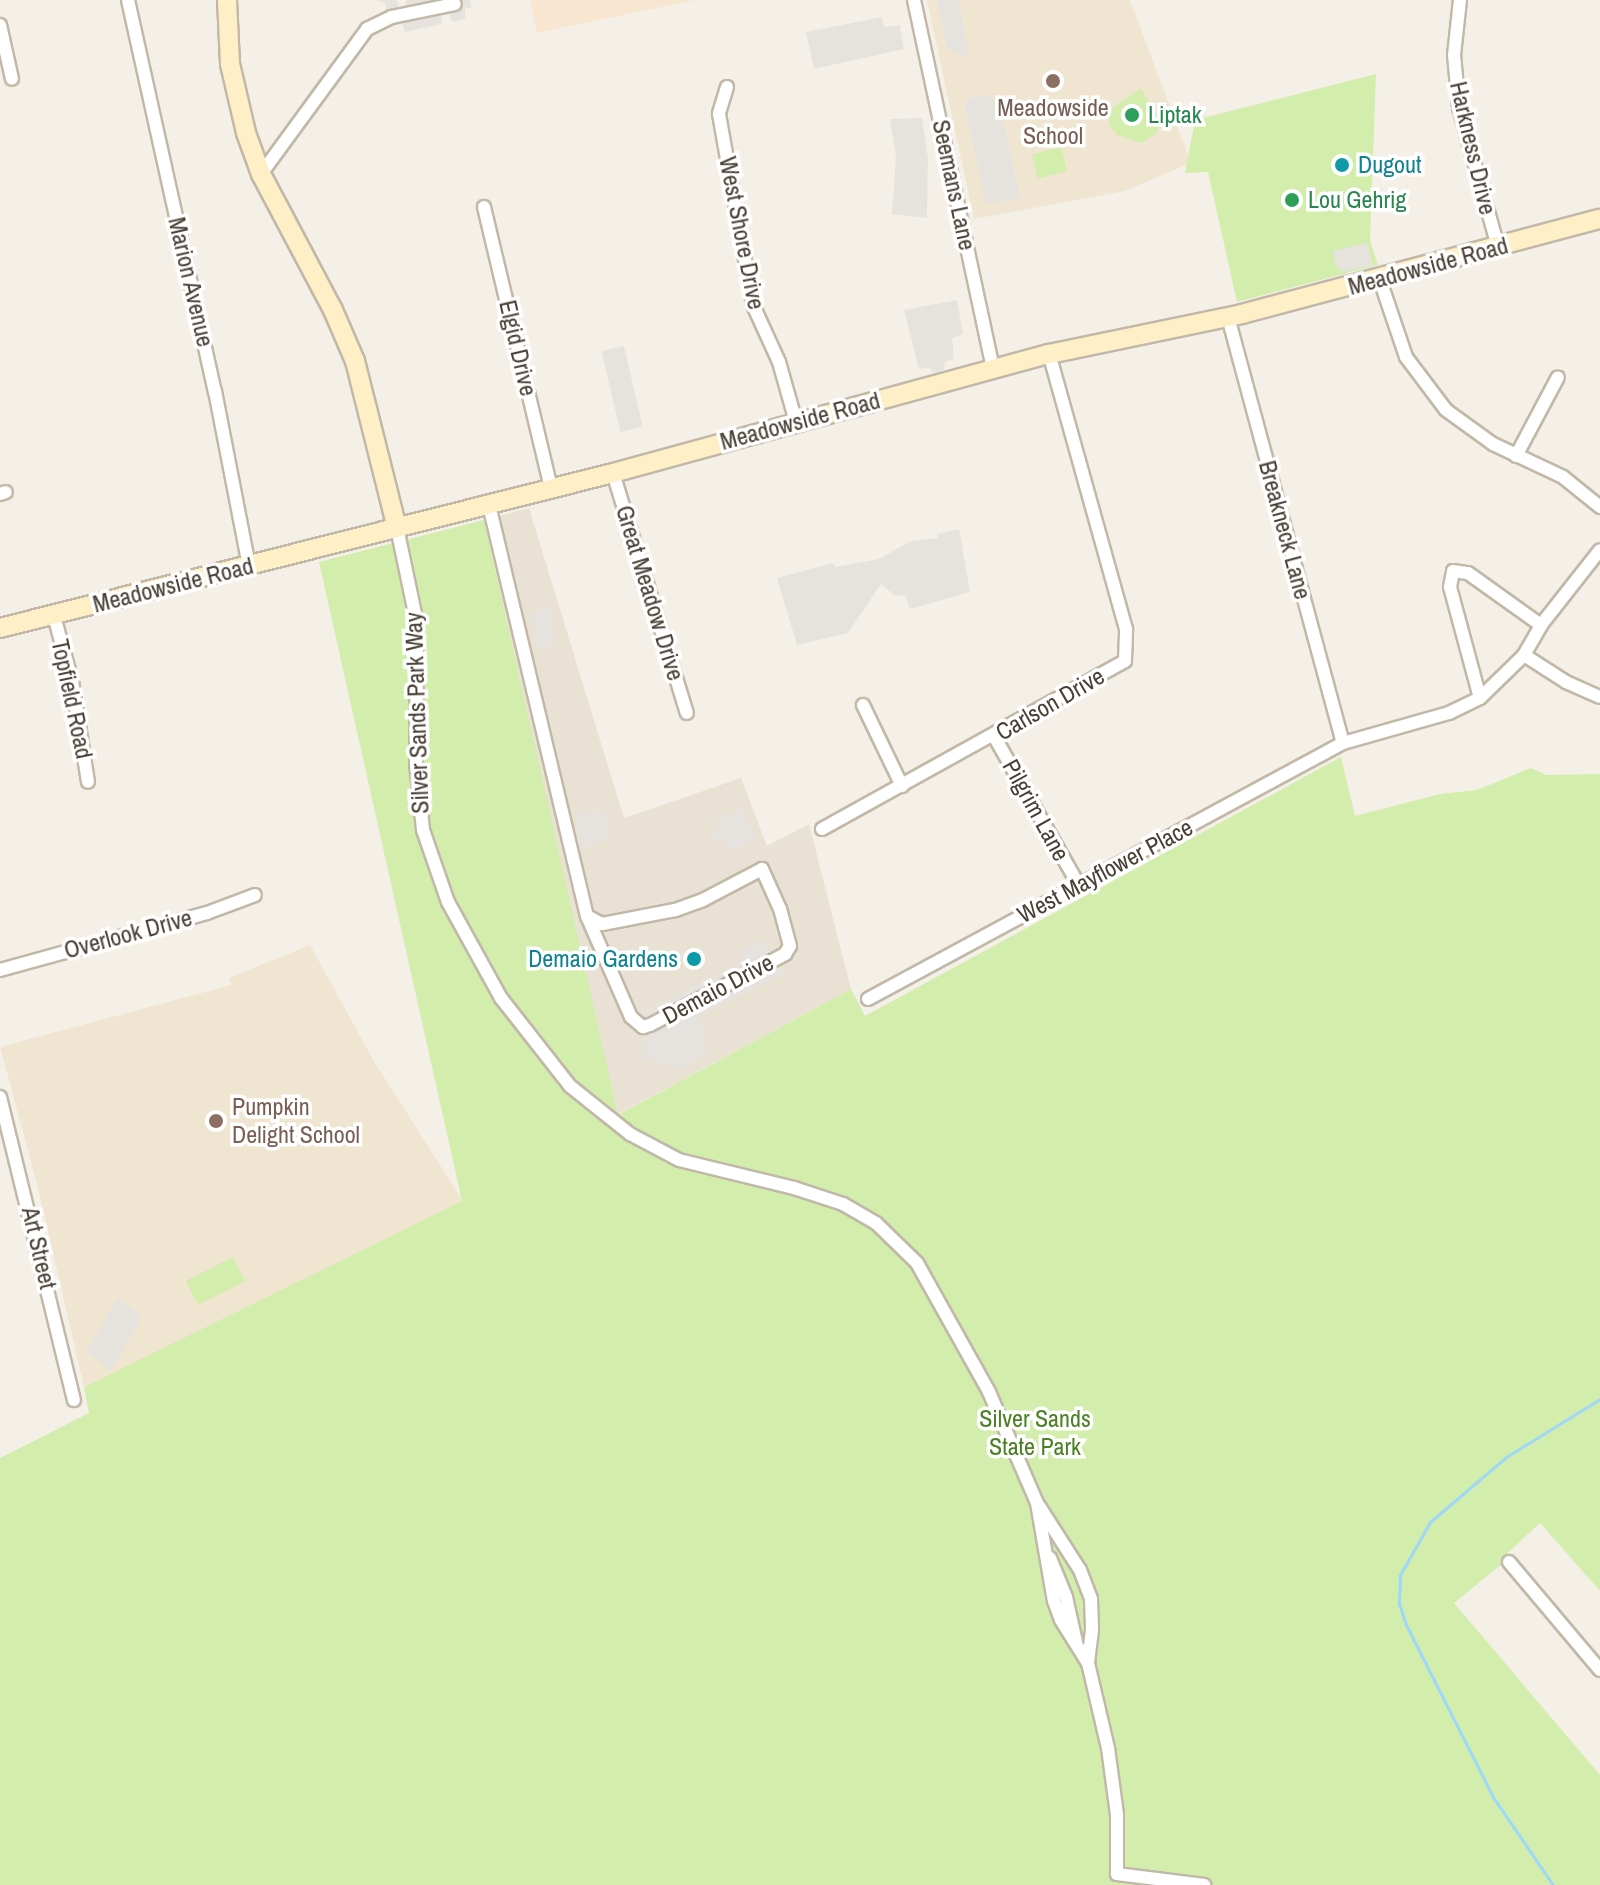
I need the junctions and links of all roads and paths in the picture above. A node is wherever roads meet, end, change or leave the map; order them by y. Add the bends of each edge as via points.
1 (128, 0) edge
2 (227, 0) edge
3 (914, 0) edge
4 (1460, 0) edge
5 (455, 4) dead end
6 (0, 25) edge
7 (12, 79) dead end
8 (727, 87) dead end
9 (261, 174) junction
10 (484, 207) dead end
11 (1600, 219) edge
12 (1498, 247) junction
13 (1380, 280) junction
14 (1228, 317) junction
15 (1049, 354) junction
16 (993, 369) junction
17 (1558, 377) dead end
18 (796, 422) junction
19 (1516, 456) junction
20 (613, 473) junction
21 (551, 489) junction
22 (489, 505) junction
23 (1600, 507) edge
24 (397, 528) junction
25 (1600, 550) edge
26 (249, 566) junction
27 (54, 616) junction
28 (1541, 625) junction
29 (0, 628) edge
30 (1524, 655) junction
31 (1599, 697) edge
32 (1480, 698) junction
33 (863, 705) dead end
34 (687, 713) dead end
35 (994, 736) junction
36 (1343, 743) junction
37 (88, 782) dead end
38 (902, 786) junction
39 (822, 829) dead end
40 (1078, 884) junction
41 (255, 895) dead end
42 (587, 916) junction
43 (0, 970) edge
44 (868, 999) dead end
45 (0, 1097) edge
46 (74, 1400) dead end
47 (1037, 1503) junction
48 (1509, 1562) dead end
49 (1088, 1663) junction
50 (1600, 1670) edge
51 (1204, 1885) edge

1 - 26 street, Marion Avenue
2 - 9 main road, Silver Sands Park Way via 237,104
3 - 16 street, Seemans Lane
4 - 12 street, Harkness Drive via 1454,55 1459,108
5 - 9 street via 392,17 361,35
6 - 7 street
8 - 18 street, West Shore Drive via 719,114 753,305 779,362
9 - 24 main road, Silver Sands Park Way via 347,340
10 - 21 street, Elgid Drive
11 - 12 main road, Meadowside Road
12 - 13 main road, Meadowside Road
13 - 14 main road, Meadowside Road
13 - 19 street via 1406,357 1429,392 1475,434
14 - 15 main road, Meadowside Road
14 - 36 street, Breakneck Lane
15 - 16 main road, Meadowside Road
15 - 35 street, Carlson Drive via 1126,629 1125,661
16 - 18 main road, Meadowside Road
17 - 19 street
18 - 20 main road, Meadowside Road
19 - 23 street via 1563,477
20 - 21 main road, Meadowside Road
20 - 34 street, Great Meadow Drive
21 - 22 main road, Meadowside Road
22 - 24 main road, Meadowside Road
22 - 42 street, Demaio Drive
24 - 26 main road, Meadowside Road
24 - 47 street, Silver Sands Park Way via 417,623 416,763 423,830 448,902 501,998 570,1086 630,1134 679,1160 826,1198 876,1223 895,1239 930,1281 962,1339
25 - 28 street, West Mayflower Place
26 - 27 main road, Meadowside Road
27 - 29 main road, Meadowside Road
27 - 37 street, Topfield Road via 72,681
28 - 30 street, West Mayflower Place
28 - 32 street via 1468,573 1453,571 1450,587
30 - 31 street
30 - 32 street, West Mayflower Place
32 - 36 street, West Mayflower Place via 1449,713
33 - 38 street
35 - 38 street, Carlson Drive
35 - 40 street, Pilgrim Lane
36 - 40 street, West Mayflower Place
38 - 39 street, Carlson Drive
40 - 44 street, West Mayflower Place
41 - 43 street, Overlook Drive
42 - 42 street, Demaio Drive via 602,924 675,910 762,869 790,946 785,954 643,1027 631,1017
45 - 46 street, Art Street
47 - 49 street, Silver Sands Park Way via 1046,1552 1066,1597 1076,1643
47 - 49 street, Silver Sands Park Way via 1080,1570 1091,1599
48 - 50 street
49 - 51 street, Silver Sands Park Way via 1114,1780 1117,1874

